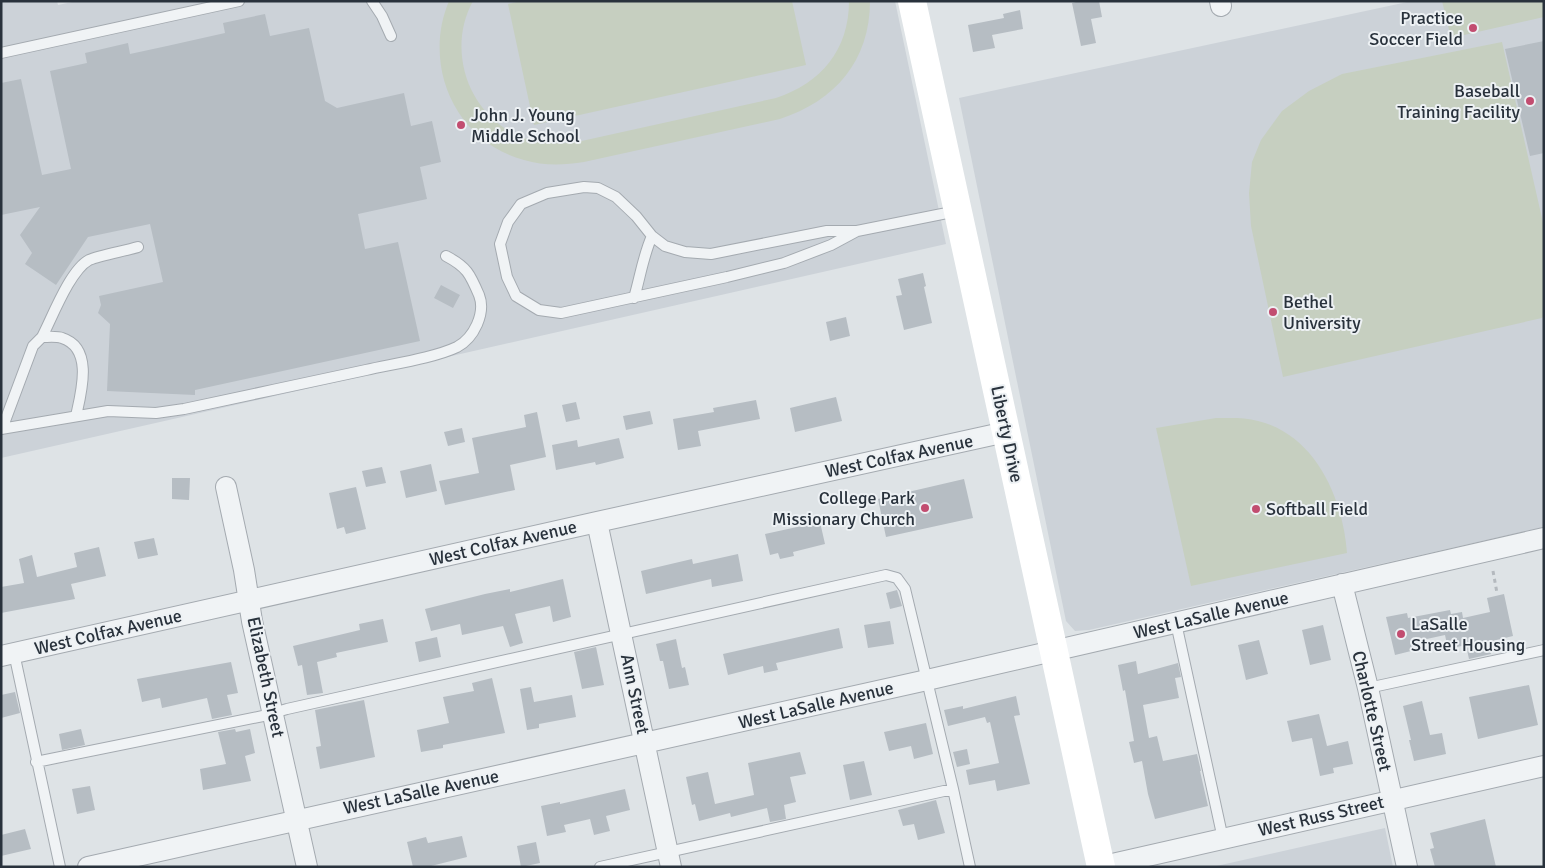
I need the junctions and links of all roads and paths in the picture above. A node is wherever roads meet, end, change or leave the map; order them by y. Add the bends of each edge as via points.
1 (238, 1) edge
2 (372, 1) edge
3 (912, 1) edge
4 (392, 36) dead end
5 (1, 53) edge
6 (958, 211) junction
7 (856, 231) junction
8 (652, 236) junction
9 (138, 247) dead end
10 (446, 256) dead end
11 (634, 298) junction
12 (42, 337) junction
13 (76, 416) junction
14 (2, 429) edge
15 (1006, 432) junction
16 (226, 487) dead end
17 (597, 522) junction
18 (1544, 538) edge
19 (1493, 571) dead end
20 (1342, 584) junction
21 (1497, 593) dead end
22 (250, 601) junction
23 (1176, 622) junction
24 (622, 633) junction
25 (1054, 650) junction
26 (1544, 650) edge
27 (8, 655) edge
28 (928, 680) junction
29 (1368, 688) junction
30 (273, 713) junction
31 (645, 743) junction
32 (36, 762) junction
33 (1544, 766) edge
34 (953, 789) junction
35 (1393, 800) junction
36 (297, 820) junction
37 (1223, 839) junction
38 (669, 859) edge
39 (60, 867) edge
40 (88, 867) edge
41 (307, 867) edge
42 (600, 867) edge
43 (970, 867) edge
44 (1101, 867) edge
45 (1407, 867) edge

1 - 5 lane
2 - 4 lane
3 - 6 street, Liberty Drive
6 - 7 lane
6 - 15 street, Liberty Drive
7 - 8 lane via 827,231 711,254 685,252 666,246
7 - 11 lane via 831,245 784,262
8 - 11 lane
8 - 11 lane via 616,197 598,188 584,188 547,194 521,204 508,222 500,244 507,277 516,296 539,310 561,312
9 - 12 lane via 89,260 78,269
10 - 13 lane via 462,264 481,300 478,322 472,335 458,346 411,360 184,409 156,413 108,411
12 - 13 lane via 63,338 78,349 84,366
12 - 14 lane via 33,346
13 - 14 lane
15 - 17 street, West Colfax Avenue
15 - 25 street, Liberty Drive
16 - 22 street, Elizabeth Street
17 - 22 street, West Colfax Avenue
17 - 24 street, Ann Street
18 - 20 street, West LaSalle Avenue
19 - 21 path
20 - 23 street, West LaSalle Avenue
20 - 29 street, Charlotte Street
22 - 27 street, West Colfax Avenue
22 - 30 street, Elizabeth Street
23 - 25 street, West LaSalle Avenue
23 - 37 lane
24 - 28 lane via 891,575 898,578 905,589
24 - 30 lane
24 - 31 street, Ann Street
25 - 28 street, West LaSalle Avenue
25 - 44 street, Liberty Drive
26 - 29 lane
27 - 32 lane
28 - 31 street, West LaSalle Avenue
28 - 34 lane
29 - 35 street, Charlotte Street
30 - 32 lane
30 - 36 street, Elizabeth Street
31 - 36 street, West LaSalle Avenue
31 - 38 street, Ann Street
32 - 39 lane
33 - 35 street, West Russ Street
34 - 38 lane
34 - 43 lane
35 - 37 street, West Russ Street
35 - 45 street, Charlotte Street
36 - 40 street, West LaSalle Avenue
36 - 41 street, Elizabeth Street
37 - 44 street, West Russ Street
38 - 42 lane

